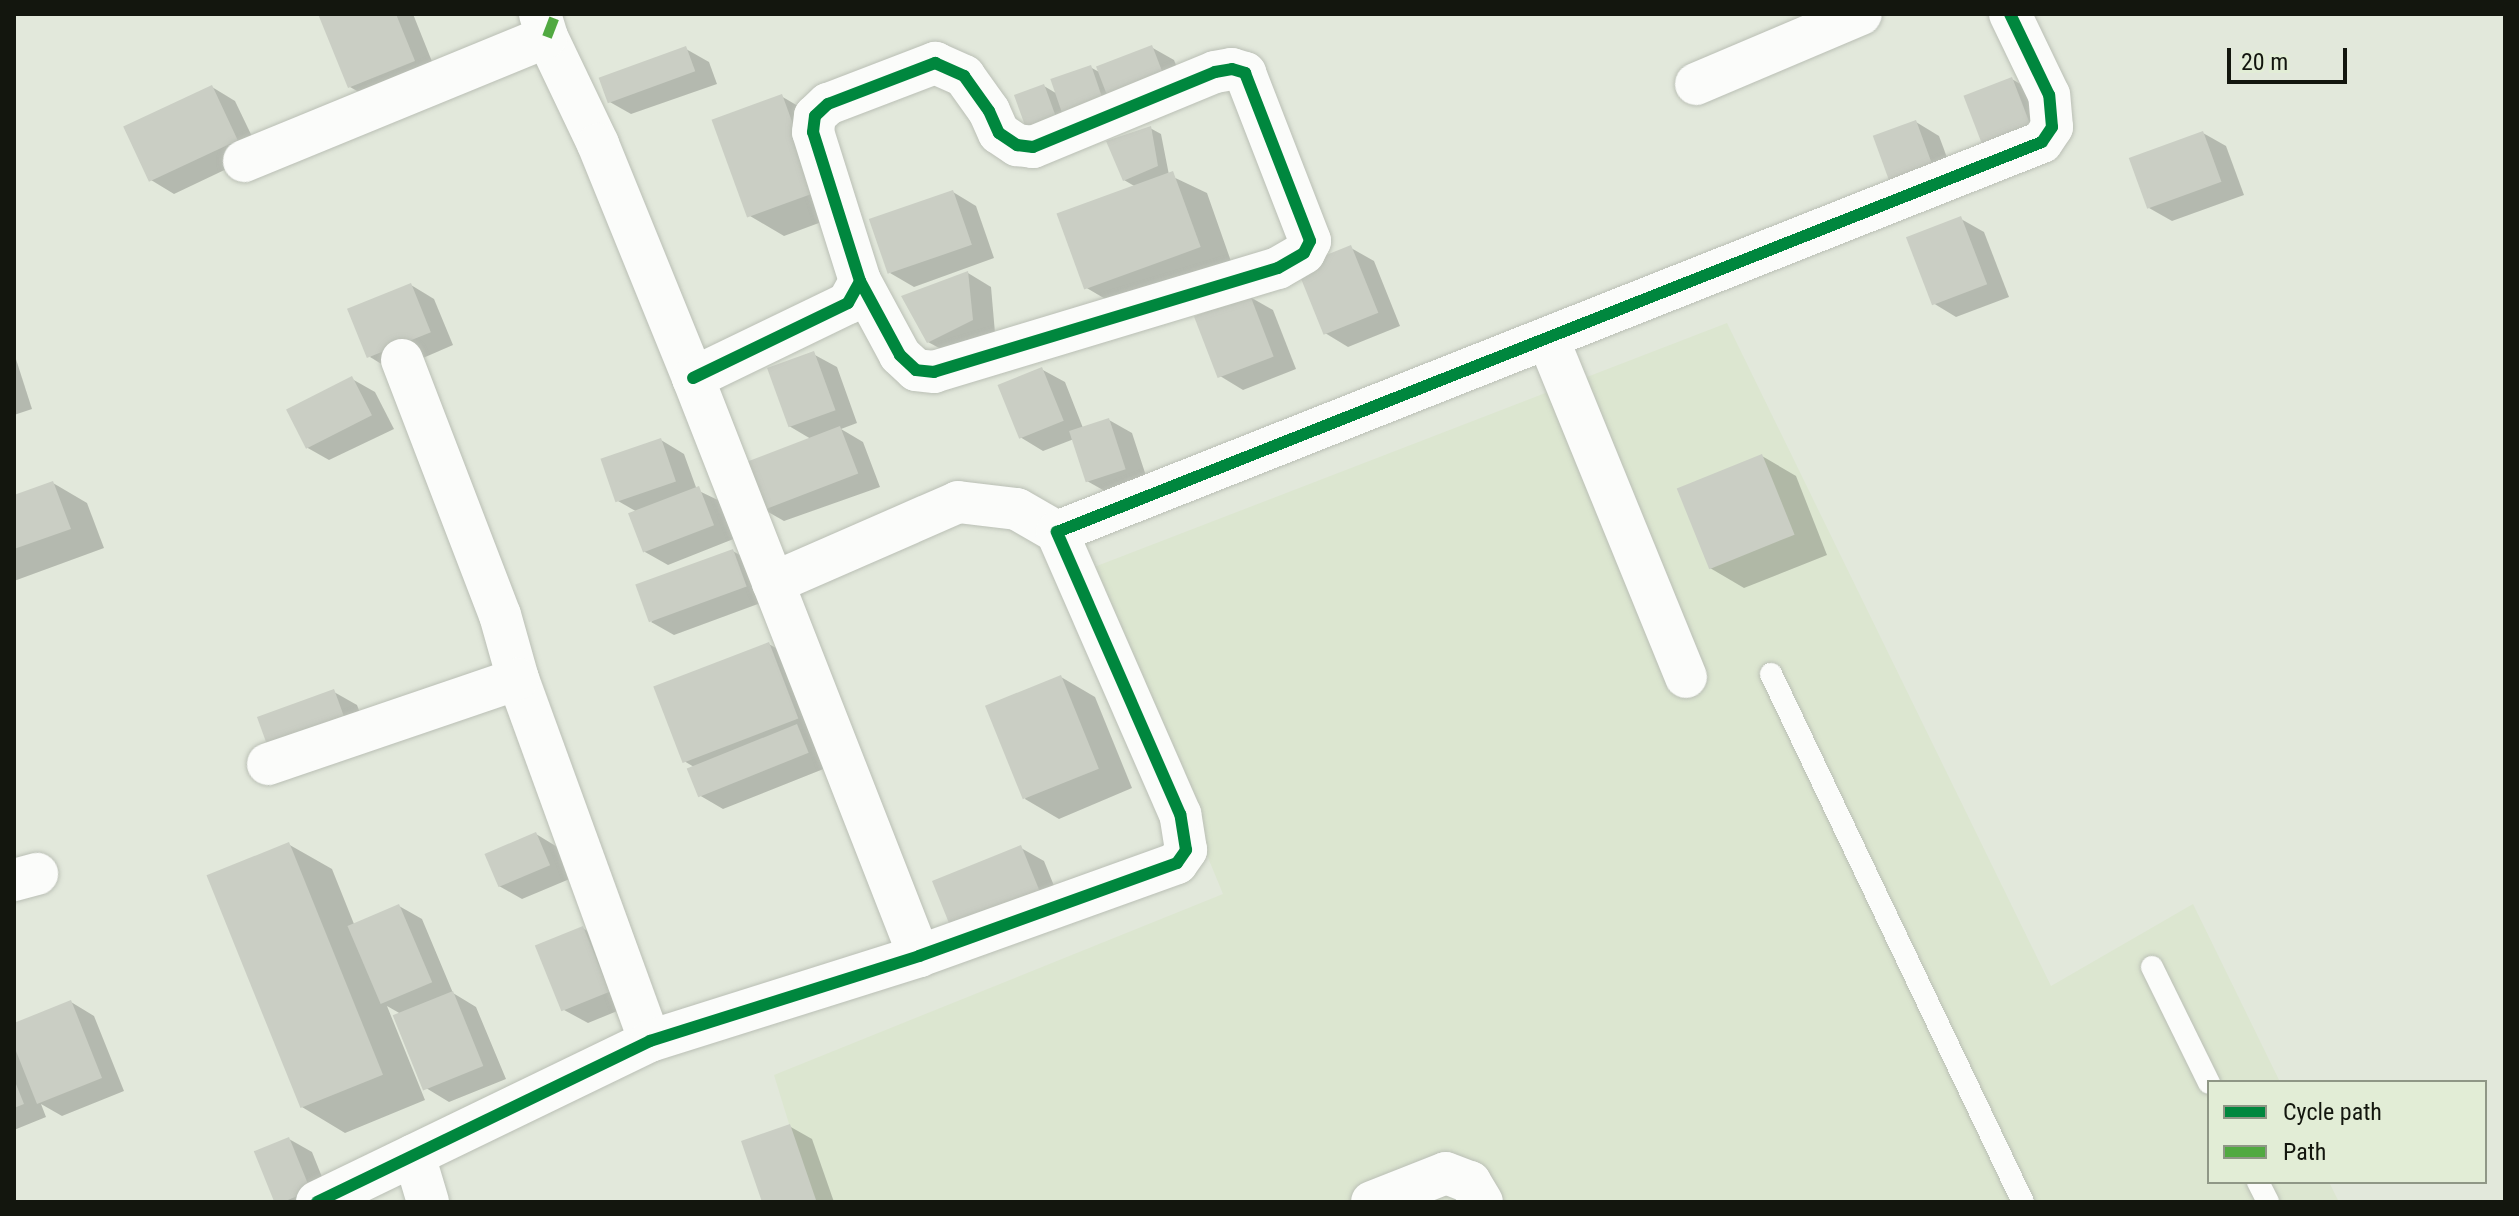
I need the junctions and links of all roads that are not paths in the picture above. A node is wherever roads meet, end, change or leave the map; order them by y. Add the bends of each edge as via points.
1 (1861, 14) edge
2 (2010, 14) edge
3 (544, 26) edge
4 (1696, 84) dead end
5 (244, 161) dead end
6 (860, 281) junction
7 (1548, 339) junction
8 (402, 360) dead end
9 (693, 378) junction
10 (1057, 532) junction
11 (773, 583) junction
12 (1771, 674) dead end
13 (1686, 677) dead end
14 (518, 679) junction
15 (268, 764) dead end
16 (919, 956) junction
17 (2152, 967) dead end
18 (650, 1041) junction
19 (2208, 1080) edge
20 (414, 1155) junction
21 (2259, 1184) edge
22 (317, 1202) edge
23 (428, 1202) edge
24 (1372, 1202) edge
25 (1482, 1202) edge
26 (2023, 1202) edge
27 (2268, 1202) edge

1 - 4 street
2 - 7 street via 2049,95 2052,127 2042,142
3 - 5 street
3 - 9 street
6 - 6 street via 813,132 815,116 828,104 935,63 964,76 999,133 1017,145 1033,147 1215,72 1245,73 1310,241 1304,253 1278,268 934,372 916,370 900,355
6 - 9 street via 848,303
7 - 10 street
7 - 13 street
8 - 14 street via 500,615
9 - 11 street
10 - 11 street via 1017,509 958,502
10 - 16 street via 1180,814 1186,850 1177,863
11 - 16 street
12 - 26 lane
14 - 15 street
14 - 18 street
16 - 18 street
17 - 19 lane
18 - 20 street
20 - 22 street
20 - 23 street
21 - 27 lane
24 - 25 street via 1446,1173 1470,1182

